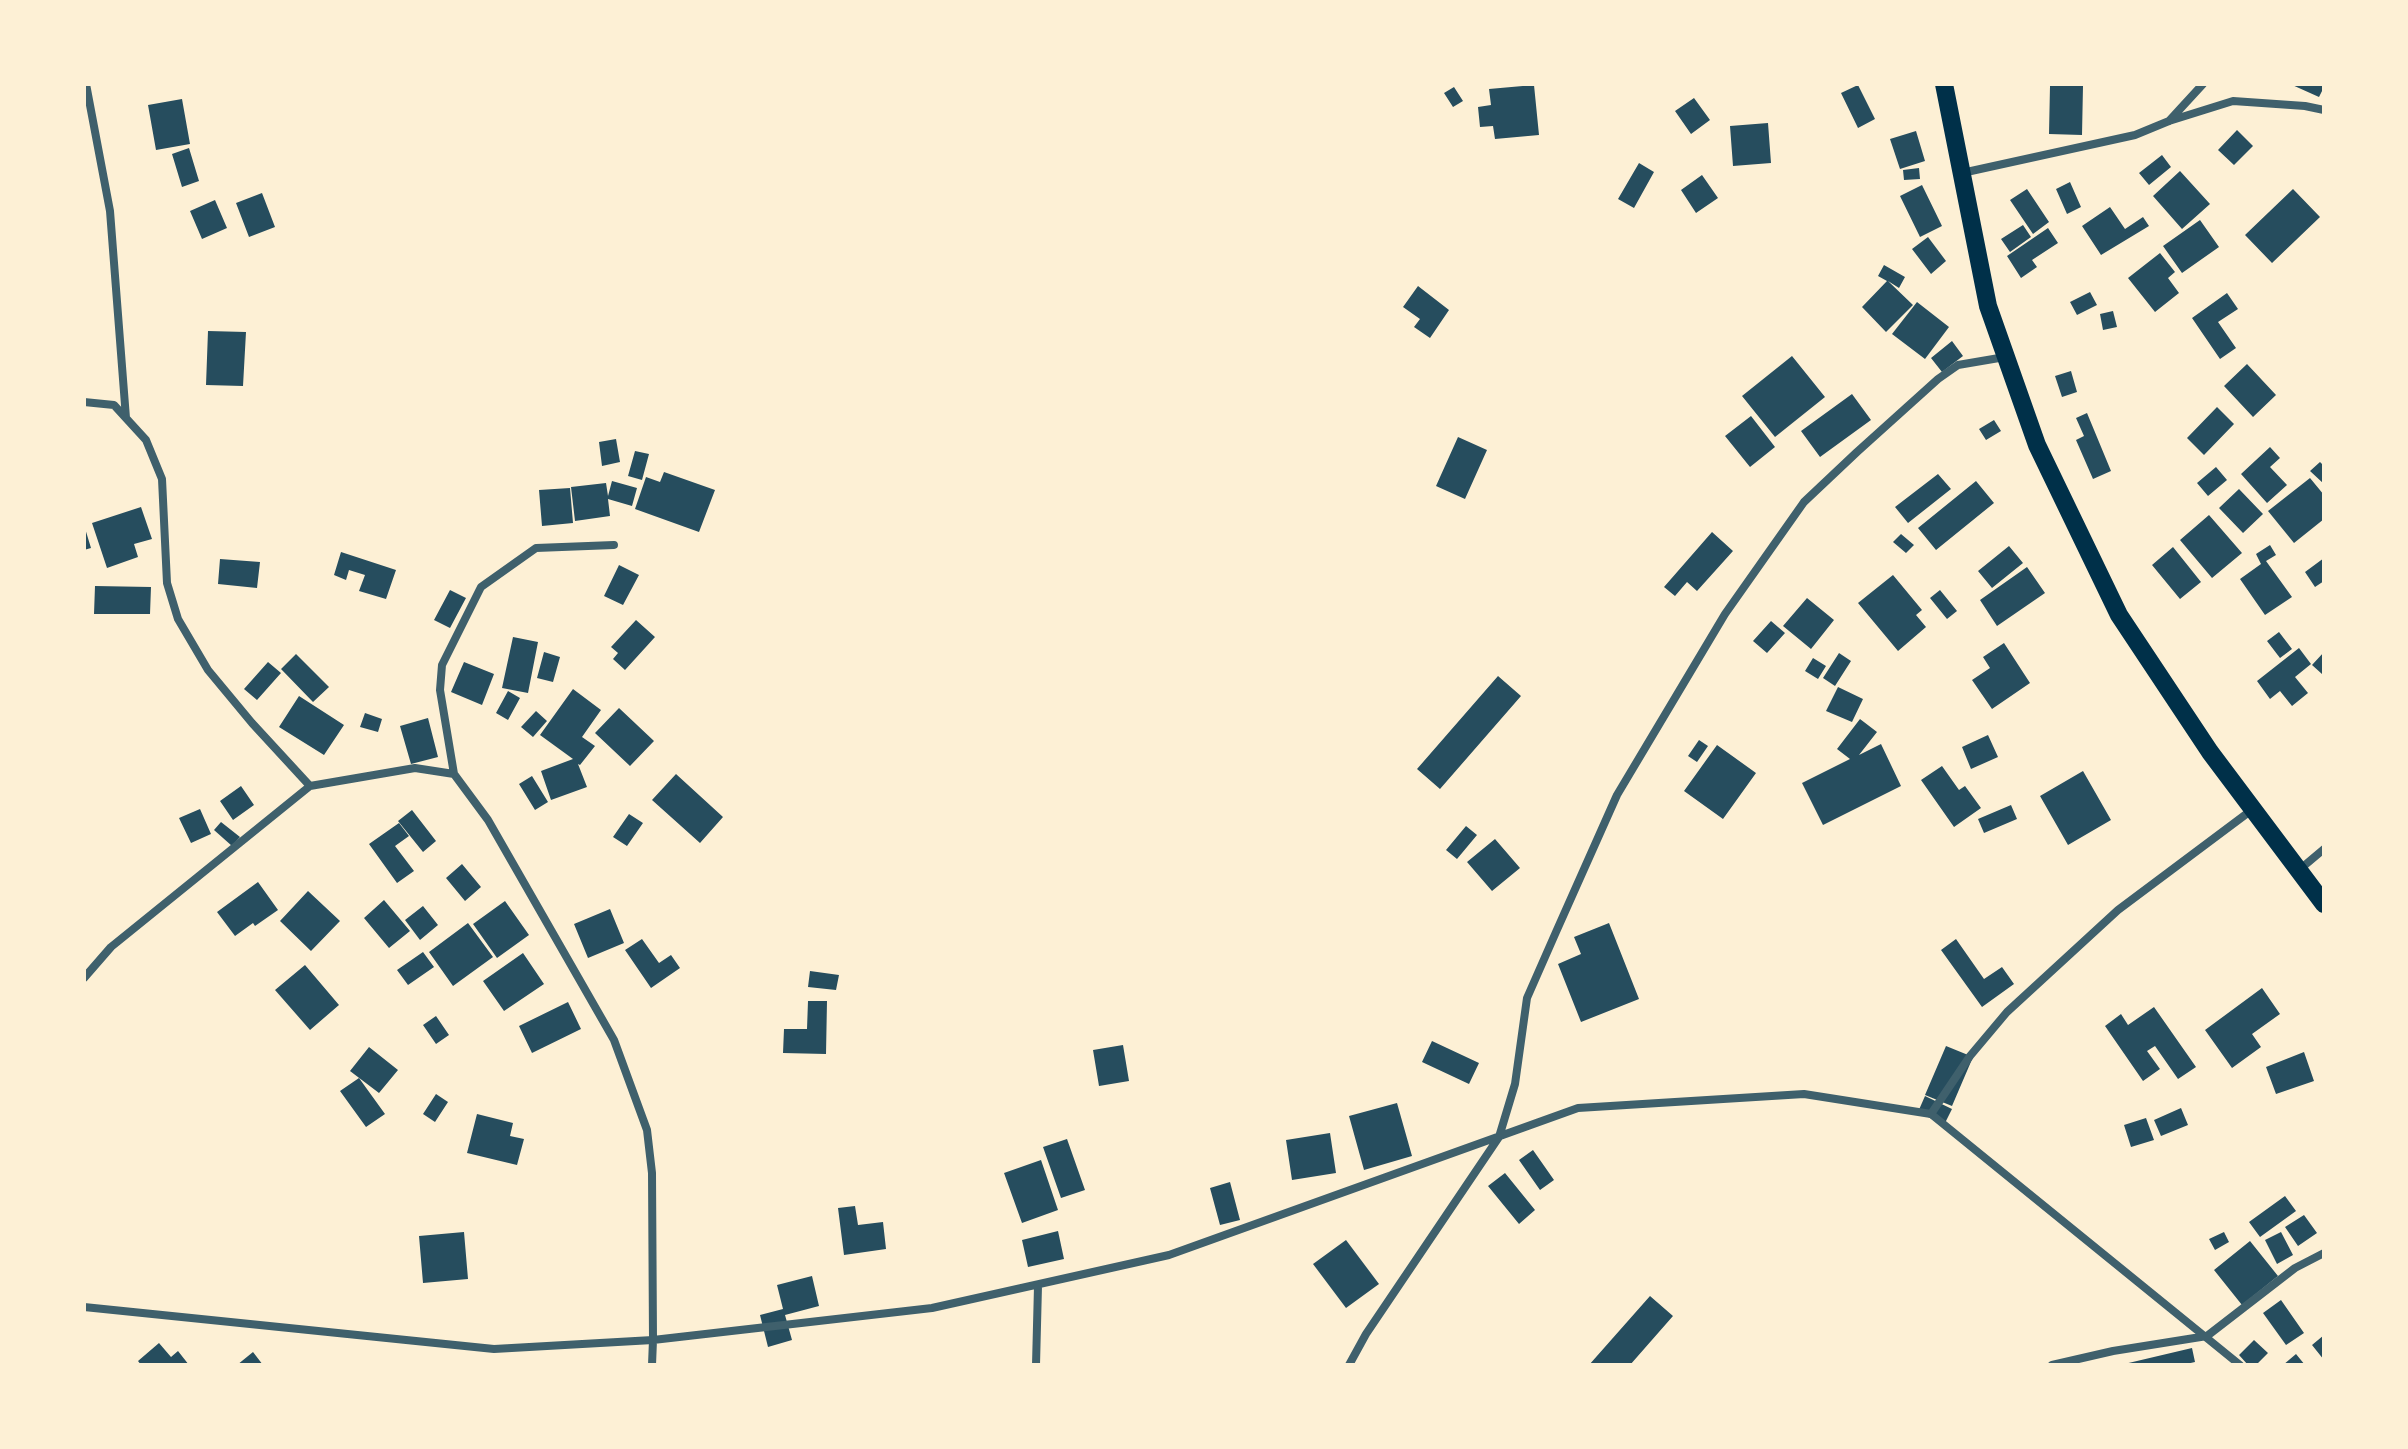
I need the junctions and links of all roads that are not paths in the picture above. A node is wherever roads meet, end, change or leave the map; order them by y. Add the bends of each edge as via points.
1 (86, 84) edge
2 (1944, 84) edge
3 (2203, 84) edge
4 (2324, 110) edge
5 (2169, 121) junction
6 (1962, 173) junction
7 (2006, 356) junction
8 (84, 402) edge
9 (126, 418) junction
10 (614, 545) dead end
11 (454, 774) junction
12 (310, 786) junction
13 (2253, 809) junction
14 (2324, 849) edge
15 (2299, 871) junction
16 (2324, 904) edge
17 (84, 978) edge
18 (1931, 1114) junction
19 (1499, 1137) junction
20 (2324, 1253) edge
21 (1038, 1286) junction
22 (84, 1307) edge
23 (2207, 1336) junction
24 (653, 1340) junction
25 (652, 1365) edge
26 (1036, 1365) edge
27 (1349, 1365) edge
28 (2052, 1365) edge
29 (2240, 1365) edge

1 - 9 street via 110,211
2 - 6 main road
3 - 5 street
4 - 5 street via 2233,101
5 - 6 street via 2135,135
6 - 7 main road via 1988,306
7 - 13 main road via 2037,445 2119,615
7 - 19 street via 1958,365 1857,452 1804,502 1725,614 1617,795 1527,998 1515,1084
8 - 9 street via 114,405
9 - 12 street via 146,440 162,479 167,583 178,619 208,670
10 - 11 street via 536,548 481,587 442,665 440,690
11 - 12 street via 415,768
11 - 24 street via 488,820 614,1040 647,1130
12 - 17 street via 111,947
13 - 15 main road
13 - 18 street via 2118,910 2007,1012
14 - 15 street
15 - 16 main road
18 - 19 street via 1804,1094 1578,1108
18 - 23 street
19 - 21 street via 1169,1255
19 - 27 street
20 - 23 street via 2295,1268
21 - 24 street via 932,1308
21 - 26 street
22 - 24 street via 494,1349
23 - 28 street
23 - 29 street
24 - 25 street

